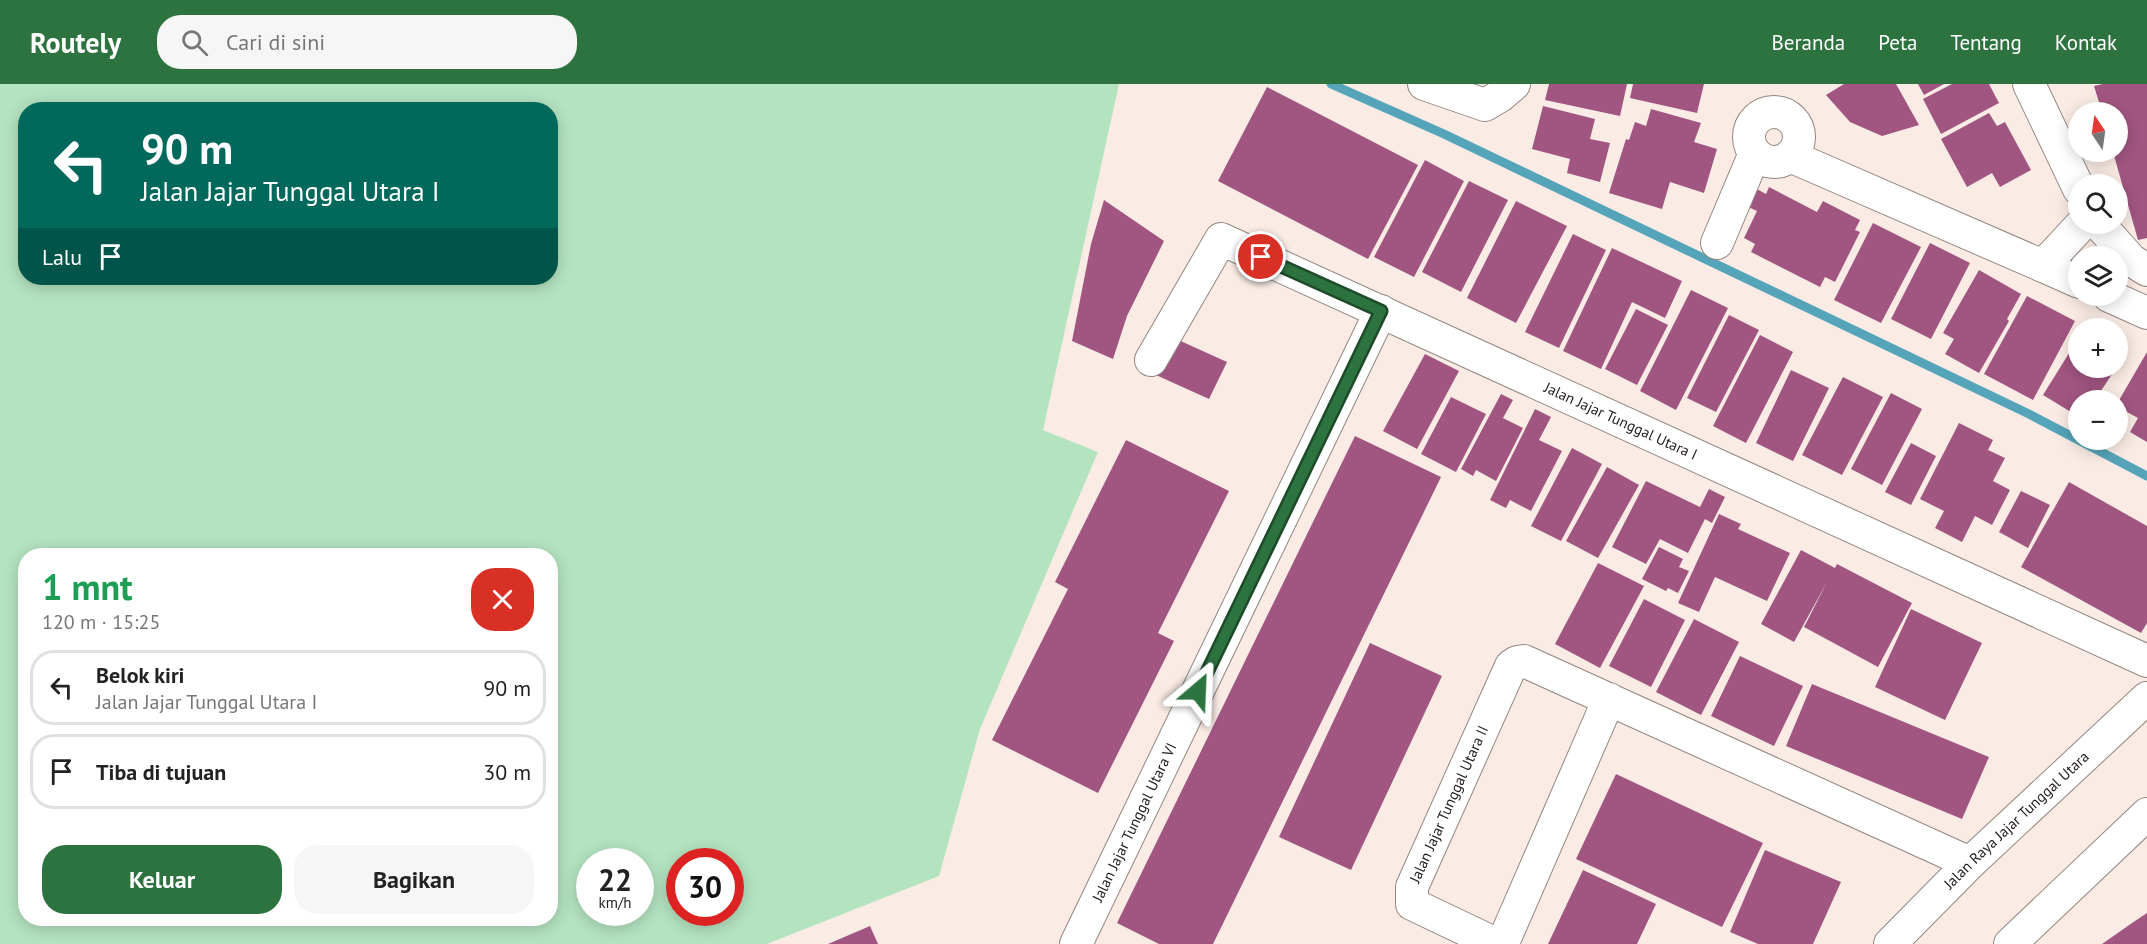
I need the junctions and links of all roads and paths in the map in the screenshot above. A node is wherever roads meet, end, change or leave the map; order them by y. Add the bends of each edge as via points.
1 (1424, 84) edge
2 (1514, 84) edge
3 (2029, 84) edge
4 (1769, 98) edge
5 (1755, 153) junction
6 (1790, 156) junction
7 (2072, 174) edge
8 (2073, 234) edge
9 (2108, 234) edge
10 (1717, 243) dead end
11 (2043, 266) junction
12 (2147, 270) edge
13 (2068, 277) edge
14 (2128, 304) edge
15 (1381, 311) junction
16 (2147, 313) edge
17 (1151, 360) dead end
18 (2147, 661) edge
19 (2147, 698) edge
20 (1609, 699) junction
21 (2147, 814) edge
22 (1970, 863) junction
23 (1076, 944) edge
24 (1890, 944) edge
25 (2010, 944) edge

1 - 2 street via 1485,105
3 - 7 street
4 - 5 street via 1748,135
4 - 6 street via 1776,111 1785,114 1798,129 1799,138
5 - 6 street via 1772,162
5 - 10 street
6 - 11 street
8 - 11 street
9 - 12 street via 2131,260
11 - 13 street
14 - 16 street
15 - 17 street, Jalan Jajar Tunggal Utara I via 1221,239
15 - 18 street, Jalan Jajar Tunggal Utara I
15 - 23 street, Jalan Jajar Tunggal Utara VI
19 - 22 street, Jalan Raya Jajar Tunggal Utara
20 - 20 street, Jalan Jajar Tunggal Utara II via 1524,661 1511,666 1412,887 1412,904 1496,944 1506,936
20 - 22 street, Jalan Jajar Tunggal Utara II
21 - 25 street
22 - 24 street, Jalan Raya Jajar Tunggal Utara

